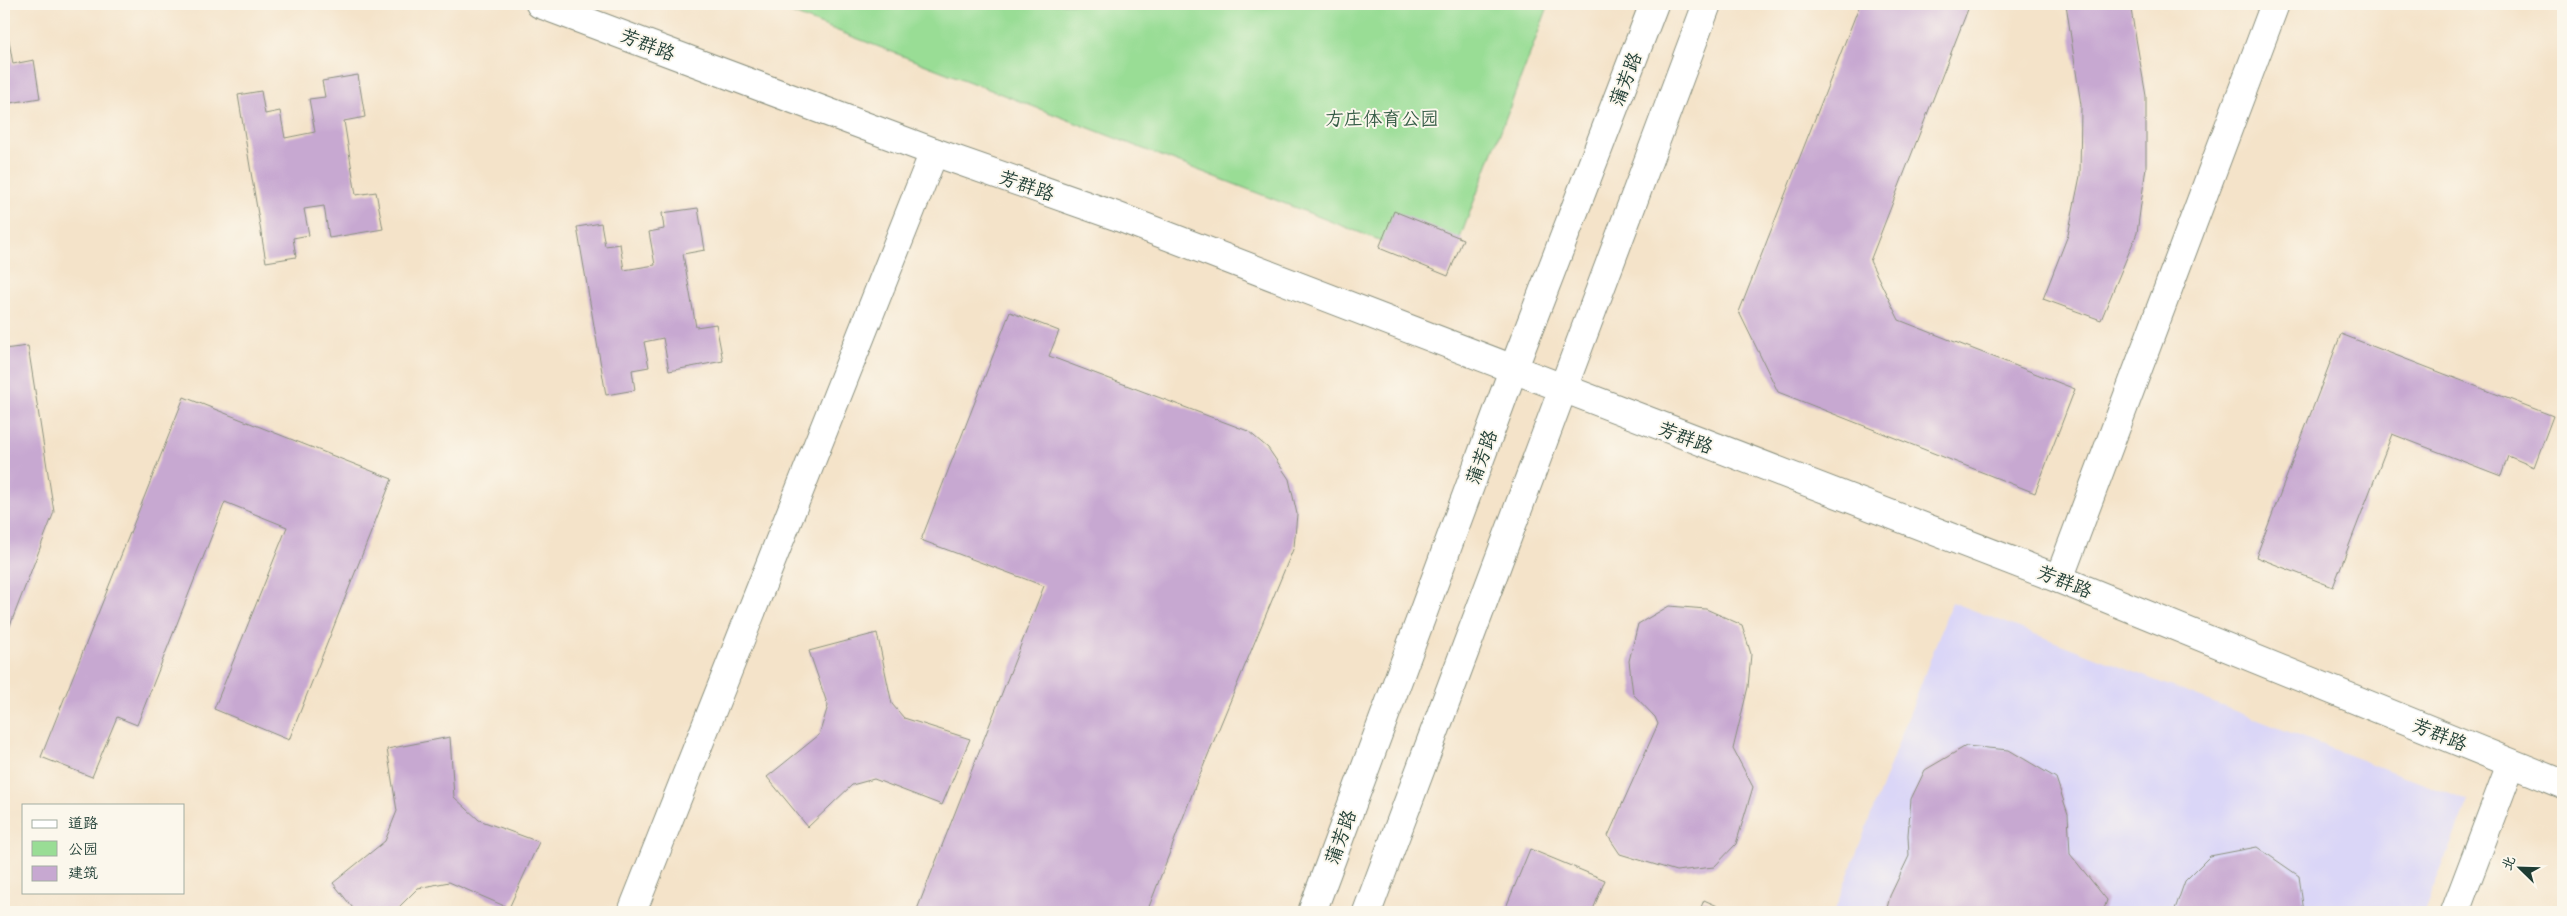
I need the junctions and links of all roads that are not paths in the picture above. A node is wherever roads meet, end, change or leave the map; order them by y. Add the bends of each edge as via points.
1 (540, 4) edge
2 (1654, 4) edge
3 (1707, 4) edge
4 (2276, 4) edge
5 (934, 152) junction
6 (1514, 370) junction
7 (1562, 389) junction
8 (2060, 579) junction
9 (2511, 764) junction
10 (2563, 784) edge
11 (632, 912) edge
12 (1312, 912) edge
13 (1367, 912) edge
14 (2455, 912) edge

1 - 5 street, 芳群路
2 - 6 street, 蒲芳路
3 - 7 street
4 - 8 street
5 - 6 street, 芳群路 via 1116,216
5 - 11 street
6 - 7 street, 芳群路
6 - 12 street, 蒲芳路
7 - 8 street, 芳群路
7 - 13 street
8 - 9 street, 芳群路
9 - 10 street, 芳群路
9 - 14 street

